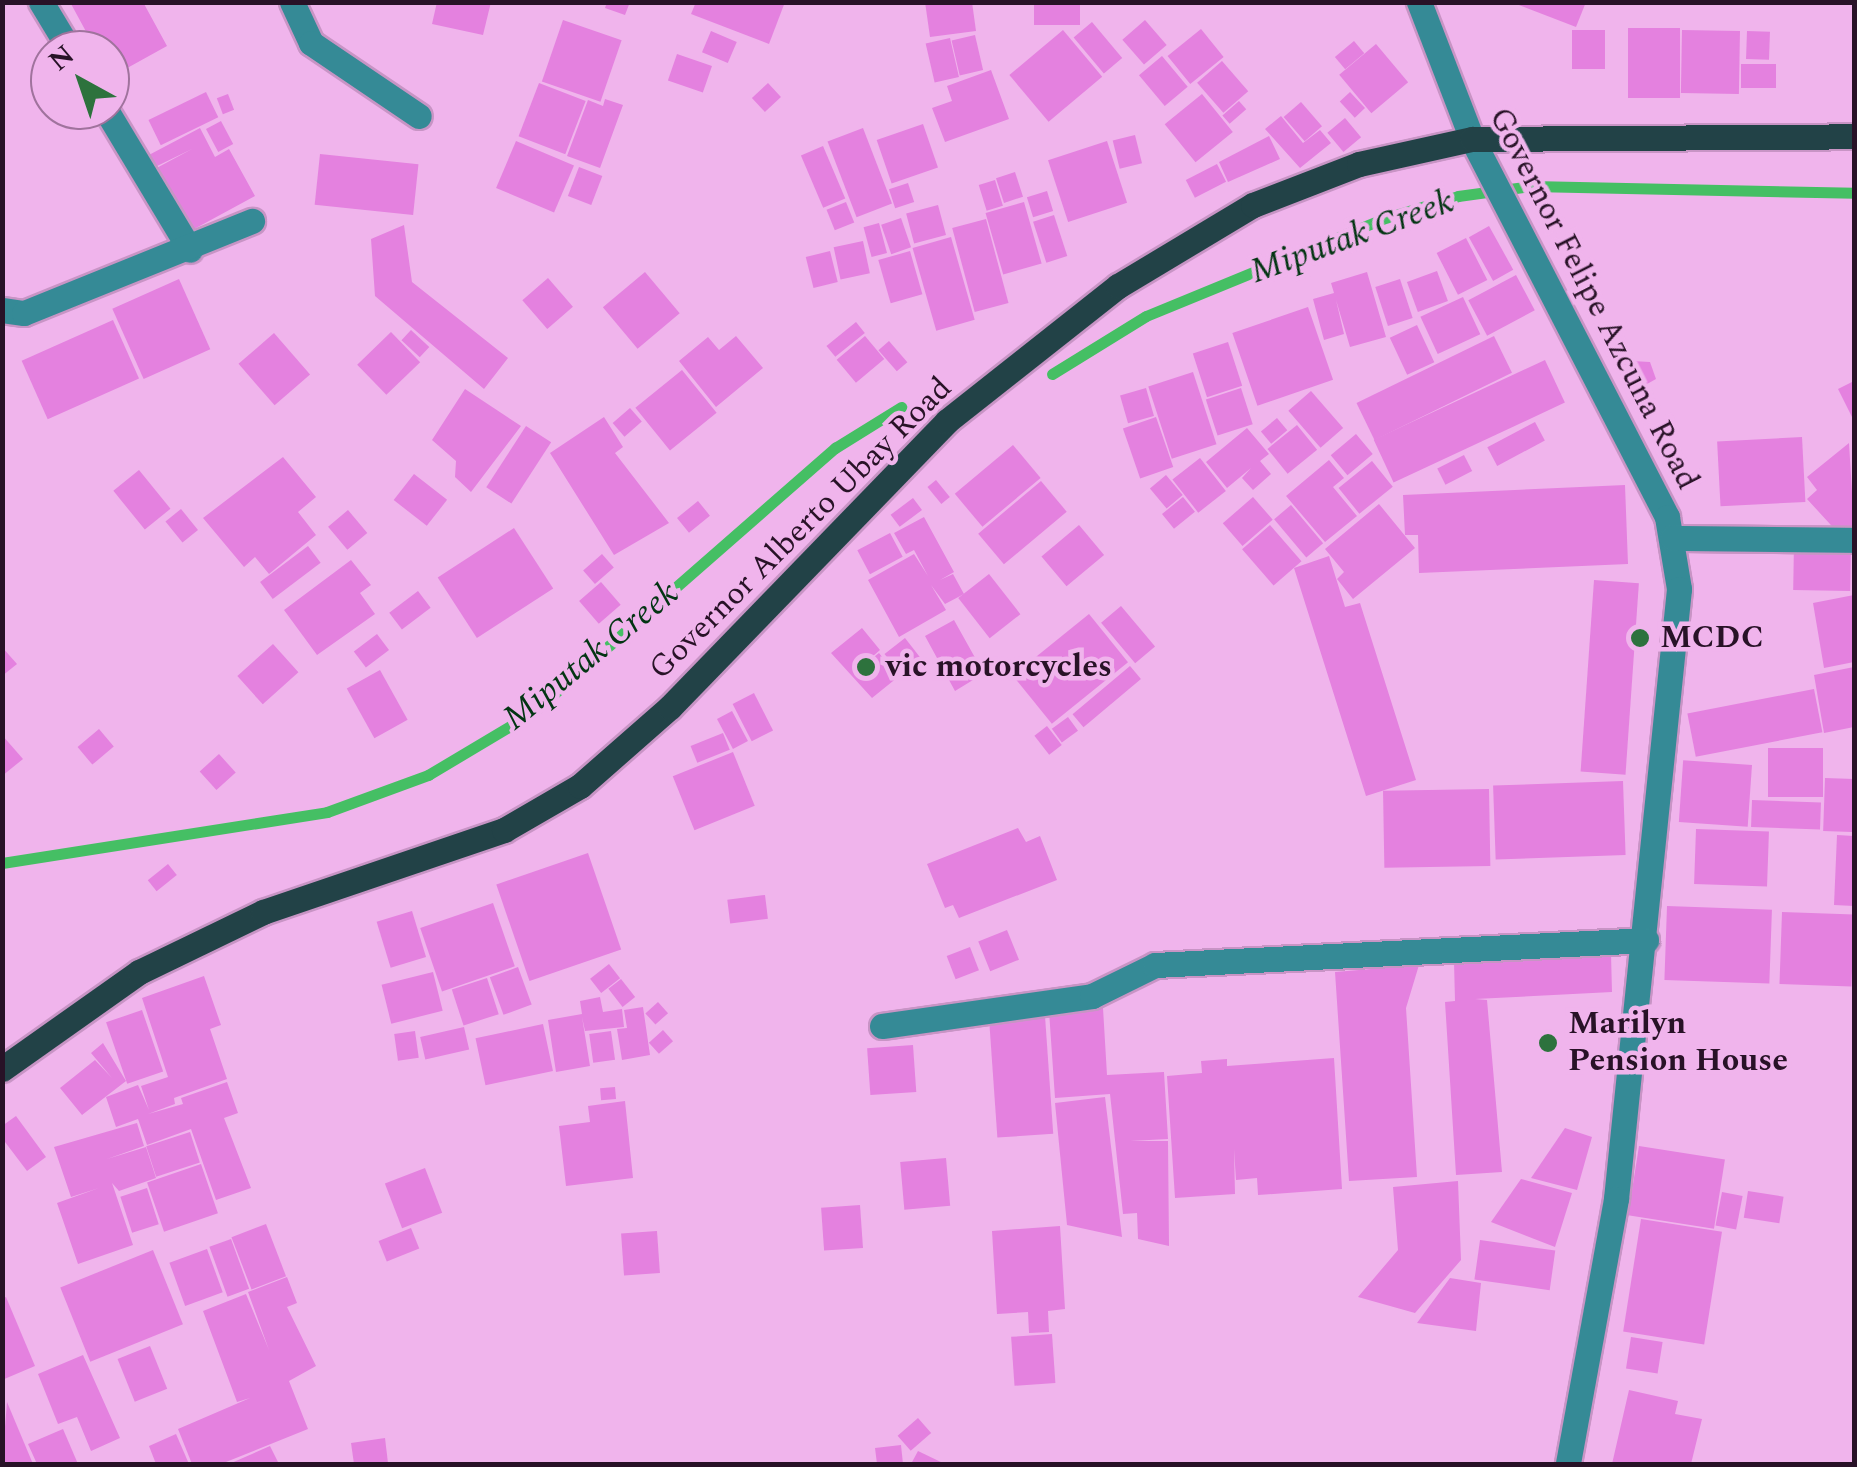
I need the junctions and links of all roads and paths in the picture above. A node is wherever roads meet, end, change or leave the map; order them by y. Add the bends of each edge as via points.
1 (41, 2) edge
2 (292, 2) edge
3 (1419, 2) edge
4 (58, 30) edge
5 (418, 116) dead end
6 (118, 130) edge
7 (1854, 136) edge
8 (1472, 138) junction
9 (252, 221) dead end
10 (190, 250) junction
11 (2, 310) edge
12 (1672, 538) junction
13 (1854, 540) edge
14 (1646, 940) junction
15 (882, 1026) dead end
16 (2, 1070) edge
17 (1568, 1464) edge

1 - 4 street
2 - 5 street via 311,43
3 - 8 street, Governor Felipe Azcuna Road
6 - 10 street
7 - 8 main road, Governor Alberto Ubay Road
8 - 12 street, Governor Felipe Azcuna Road via 1624,422
8 - 16 main road, Governor Alberto Ubay Road via 1359,164 1253,205 1118,286 947,421 670,707 580,786 504,830 263,912 139,972
9 - 10 street
10 - 11 street via 24,313
12 - 13 street
12 - 14 street, Governor Felipe Azcuna Road via 1679,589
14 - 15 street via 1155,966 1092,996
14 - 17 street, Governor Felipe Azcuna Road via 1616,1199

